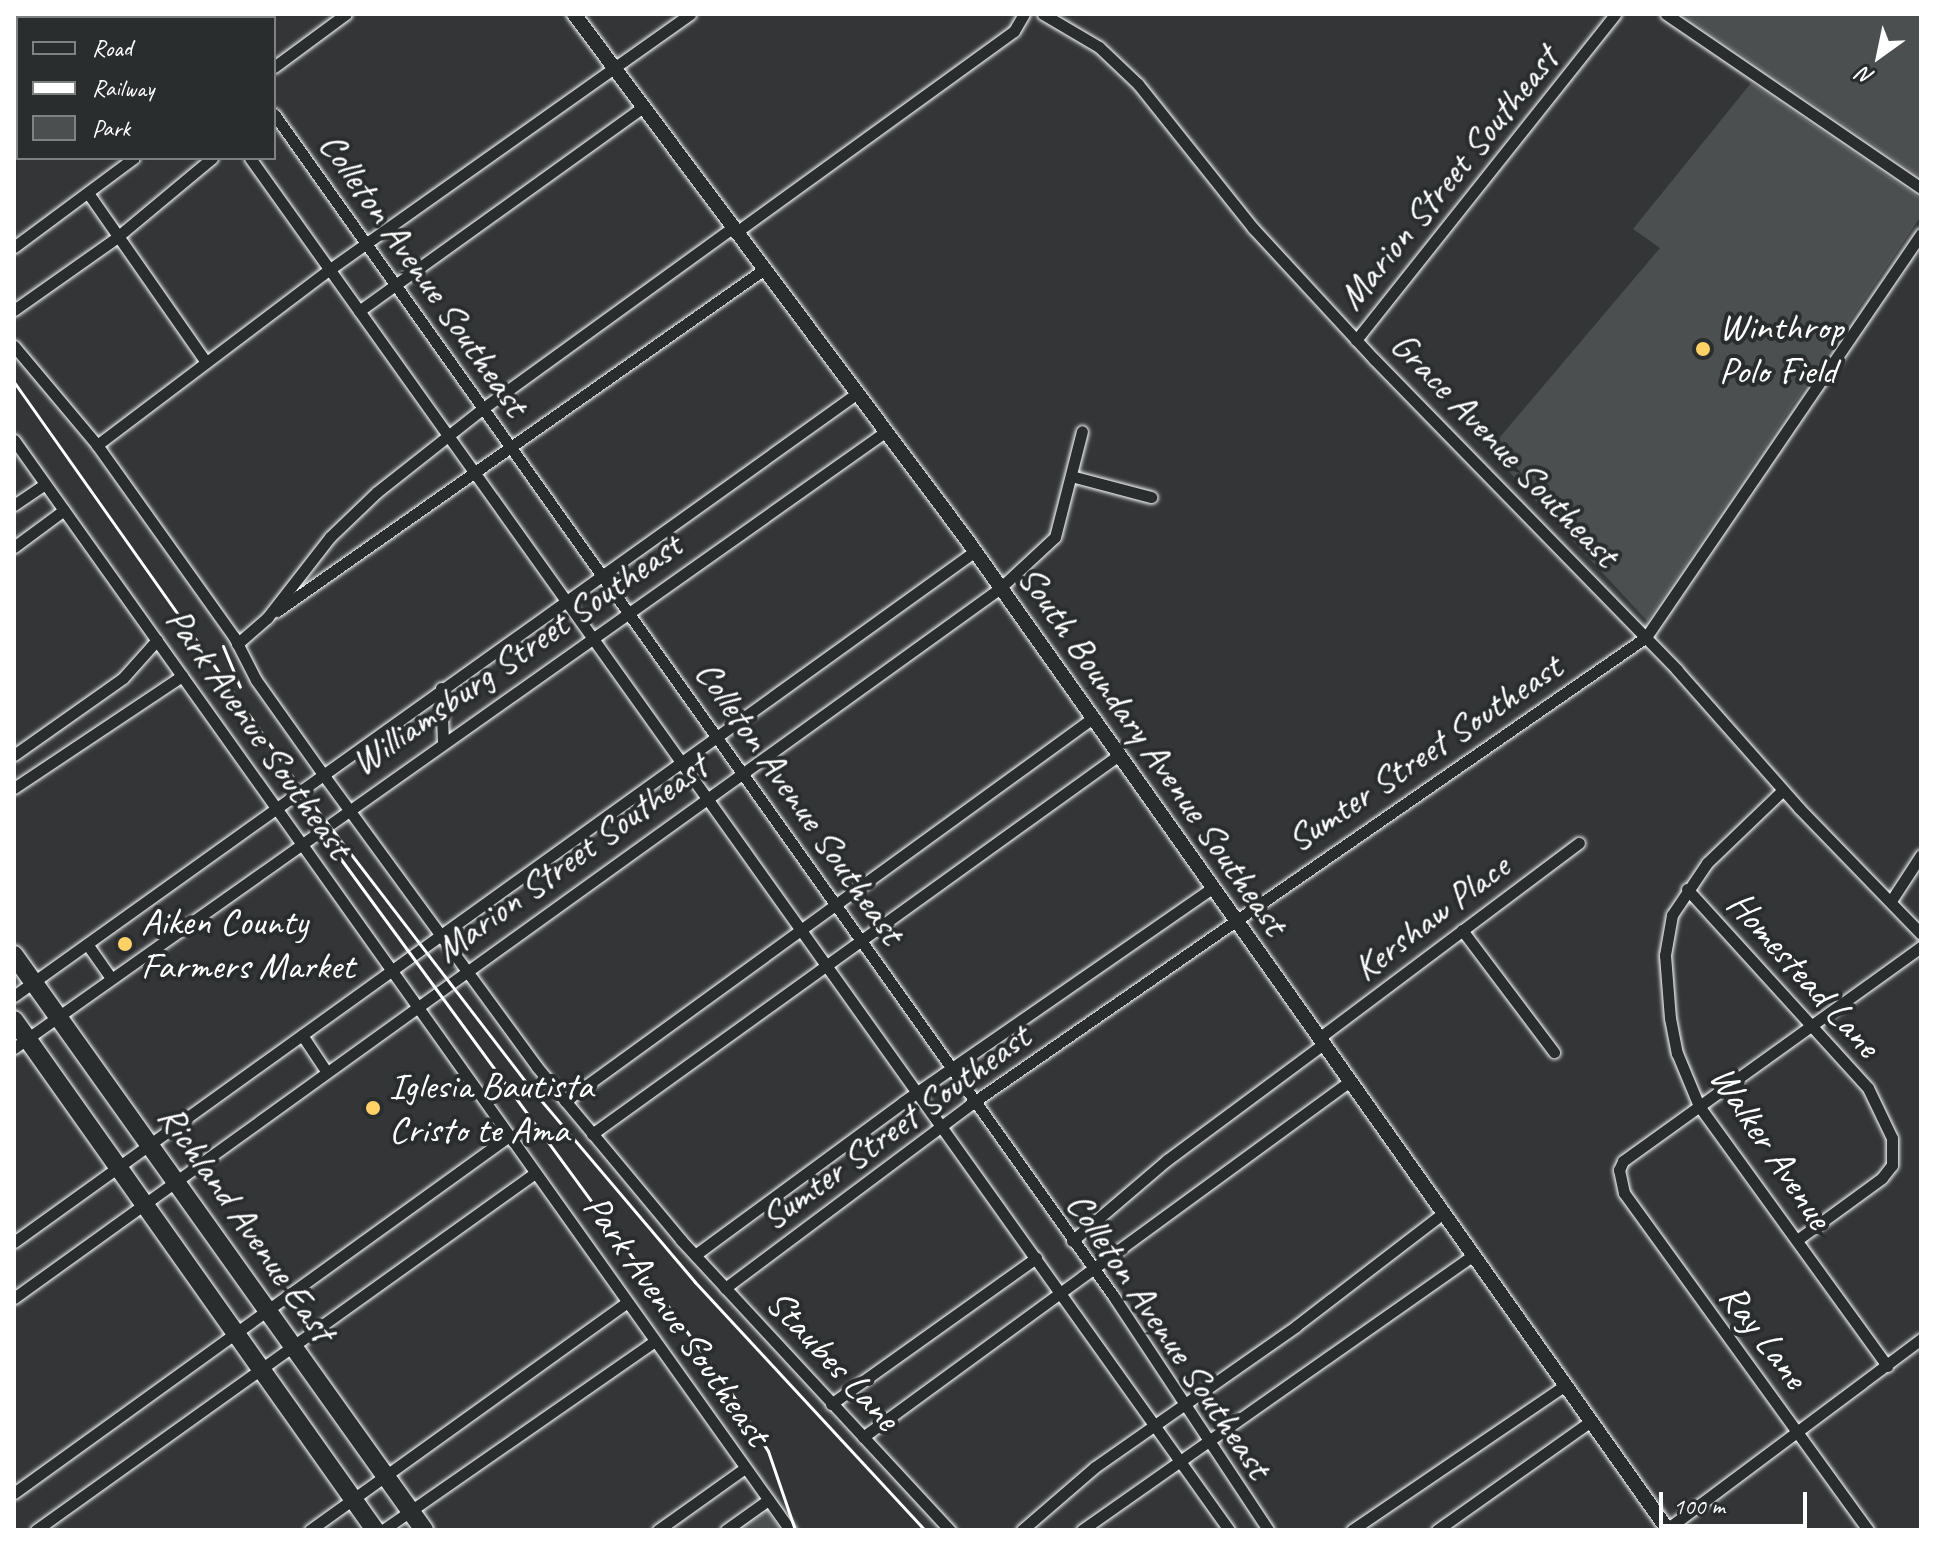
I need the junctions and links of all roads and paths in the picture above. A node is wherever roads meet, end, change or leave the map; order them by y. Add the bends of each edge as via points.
1 (346, 14) edge
2 (574, 14) edge
3 (690, 14) edge
4 (1024, 14) edge
5 (1043, 14) edge
6 (1615, 14) edge
7 (1666, 14) edge
8 (276, 66) edge
9 (614, 70) junction
10 (642, 108) junction
11 (276, 117) edge
12 (131, 160) edge
13 (210, 160) edge
14 (251, 160) edge
15 (1921, 188) edge
16 (88, 193) junction
17 (733, 231) junction
18 (1921, 234) edge
19 (116, 238) junction
20 (367, 244) junction
21 (14, 247) edge
22 (330, 269) junction
23 (763, 270) junction
24 (396, 285) junction
25 (14, 310) edge
26 (359, 311) junction
27 (1356, 340) junction
28 (14, 346) edge
29 (205, 361) junction
30 (856, 394) junction
31 (482, 409) junction
32 (1082, 431) dead end
33 (885, 432) junction
34 (446, 436) junction
35 (14, 440) edge
36 (97, 445) junction
37 (509, 445) junction
38 (472, 470) junction
39 (1071, 476) junction
40 (45, 484) junction
41 (1151, 497) dead end
42 (14, 505) edge
43 (64, 510) junction
44 (14, 547) edge
45 (974, 552) junction
46 (601, 574) junction
47 (999, 589) junction
48 (565, 599) junction
49 (629, 614) junction
50 (267, 618) junction
51 (1646, 637) junction
52 (157, 640) junction
53 (593, 640) junction
54 (237, 644) junction
55 (182, 676) junction
56 (441, 688) junction
57 (1090, 720) junction
58 (719, 736) junction
59 (443, 742) junction
60 (14, 755) edge
61 (1116, 757) junction
62 (683, 763) junction
63 (743, 770) junction
64 (322, 773) junction
65 (14, 788) edge
66 (1783, 790) junction
67 (707, 797) junction
68 (349, 807) junction
69 (275, 808) junction
70 (300, 843) junction
71 (1579, 843) dead end
72 (1921, 855) edge
73 (1211, 889) junction
74 (1687, 889) junction
75 (1891, 901) junction
76 (836, 902) junction
77 (1233, 920) junction
78 (800, 928) junction
79 (1462, 930) junction
80 (1921, 934) edge
81 (444, 937) junction
82 (861, 940) junction
83 (87, 944) junction
84 (1921, 947) edge
85 (14, 955) edge
86 (828, 967) junction
87 (466, 970) junction
88 (390, 971) junction
89 (111, 978) junction
90 (33, 982) junction
91 (14, 996) edge
92 (417, 1007) junction
93 (58, 1016) junction
94 (14, 1020) edge
95 (1812, 1027) junction
96 (302, 1035) junction
97 (1321, 1041) junction
98 (21, 1044) edge
99 (1554, 1052) dead end
100 (953, 1068) junction
101 (326, 1071) junction
102 (1350, 1081) junction
103 (918, 1091) junction
104 (565, 1101) junction
105 (975, 1102) junction
106 (1699, 1106) junction
107 (941, 1126) junction
108 (592, 1134) junction
109 (509, 1136) junction
110 (150, 1145) junction
111 (119, 1169) junction
112 (535, 1173) junction
113 (175, 1181) junction
114 (146, 1205) junction
115 (1443, 1213) junction
116 (1797, 1240) junction
117 (1072, 1241) junction
118 (14, 1242) edge
119 (695, 1255) junction
120 (1473, 1255) junction
121 (1036, 1258) junction
122 (1092, 1268) junction
123 (725, 1288) junction
124 (1061, 1291) junction
125 (14, 1298) edge
126 (627, 1302) junction
127 (269, 1312) junction
128 (236, 1333) junction
129 (1921, 1339) edge
130 (655, 1341) junction
131 (292, 1345) junction
132 (1887, 1366) junction
133 (262, 1370) junction
134 (1565, 1385) junction
135 (1183, 1403) junction
136 (831, 1404) junction
137 (1591, 1421) junction
138 (1154, 1424) junction
139 (1798, 1433) junction
140 (863, 1437) junction
141 (1208, 1441) junction
142 (1179, 1461) junction
143 (745, 1468) junction
144 (386, 1478) junction
145 (14, 1493) edge
146 (354, 1500) junction
147 (768, 1500) junction
148 (409, 1509) junction
149 (1668, 1529) edge
150 (36, 1530) edge
151 (310, 1530) edge
152 (375, 1530) edge
153 (383, 1530) edge
154 (424, 1530) edge
155 (658, 1530) edge
156 (726, 1530) edge
157 (790, 1530) edge
158 (950, 1530) edge
159 (1022, 1530) edge
160 (1082, 1530) edge
161 (1229, 1530) edge
162 (1268, 1530) edge
163 (1352, 1530) edge
164 (1437, 1530) edge
165 (1868, 1530) edge

1 - 8 street
2 - 9 street, South Boundary Avenue Southeast
3 - 9 street
4 - 17 street via 1014,31
5 - 27 street, Grace Avenue Southeast via 1099,47 1138,84 1253,228
6 - 27 street, Marion Street Southeast
7 - 15 street
9 - 10 street, South Boundary Avenue Southeast
9 - 20 street
10 - 17 street, South Boundary Avenue Southeast
10 - 24 street
11 - 20 street, Colleton Avenue Southeast
12 - 16 street
13 - 19 street
14 - 22 street, Colleton Avenue Southeast
16 - 19 street
16 - 21 street
17 - 23 street, South Boundary Avenue Southeast
17 - 31 street
18 - 51 street, Sumter Street Southeast
19 - 25 street
19 - 29 street
20 - 22 street
20 - 24 street, Colleton Avenue Southeast
22 - 26 street, Colleton Avenue Southeast
22 - 29 street
23 - 30 street, South Boundary Avenue Southeast
23 - 37 street
24 - 26 street
24 - 31 street, Colleton Avenue Southeast
26 - 34 street, Colleton Avenue Southeast
27 - 51 street, Grace Avenue Southeast
28 - 36 street, Park Avenue Southeast
29 - 36 street
30 - 33 street, South Boundary Avenue Southeast
30 - 46 street, Williamsburg Street Southeast
31 - 34 street
31 - 37 street, Colleton Avenue Southeast
32 - 39 street, Marion Street Southeast
33 - 45 street, South Boundary Avenue Southeast
33 - 49 street, Williamsburg Street Southeast
34 - 38 street, Colleton Avenue Southeast
34 - 50 street via 330,537
35 - 40 street, Park Avenue Southeast
36 - 54 street, Park Avenue Southeast
37 - 38 street
37 - 46 street, Colleton Avenue Southeast
38 - 48 street, Colleton Avenue Southeast
38 - 50 street
39 - 41 street
39 - 47 street, Marion Street Southeast via 1055,537
40 - 42 street
40 - 43 street, Park Avenue Southeast
43 - 44 street
43 - 52 street, Park Avenue Southeast
45 - 47 street, South Boundary Avenue Southeast
45 - 58 street, Marion Street Southeast
46 - 48 street, Williamsburg Street Southeast
46 - 49 street, Colleton Avenue Southeast
47 - 57 street, South Boundary Avenue Southeast
47 - 63 street, Marion Street Southeast
48 - 53 street, Colleton Avenue Southeast
48 - 56 street, Williamsburg Street Southeast
49 - 53 street, Williamsburg Street Southeast
49 - 58 street, Colleton Avenue Southeast
50 - 54 street
51 - 66 street, Grace Avenue Southeast
51 - 77 street, Sumter Street Southeast
52 - 55 street, Park Avenue Southeast
52 - 60 street via 123,678
53 - 59 street, Williamsburg Street Southeast
53 - 62 street, Colleton Avenue Southeast
54 - 64 street, Park Avenue Southeast
55 - 65 street
55 - 69 street, Park Avenue Southeast
56 - 59 street
56 - 64 street, Williamsburg Street Southeast
57 - 61 street, South Boundary Avenue Southeast
57 - 76 street
58 - 62 street, Marion Street Southeast
58 - 63 street, Colleton Avenue Southeast
59 - 68 street, Williamsburg Street Southeast
61 - 73 street, South Boundary Avenue Southeast
61 - 82 street
62 - 67 street, Colleton Avenue Southeast
62 - 81 street, Marion Street Southeast
63 - 67 street, Marion Street Southeast
63 - 76 street, Colleton Avenue Southeast
64 - 68 street, Staubes Lane
64 - 69 street, Williamsburg Street Southeast
66 - 74 street, Walker Avenue
66 - 75 street, Grace Avenue Southeast
67 - 78 street, Colleton Avenue Southeast
67 - 87 street, Marion Street Southeast
68 - 70 street, Williamsburg Street Southeast
68 - 81 street, Staubes Lane
69 - 70 street, Park Avenue Southeast
69 - 83 street, Williamsburg Street Southeast
70 - 88 street, Park Avenue Southeast
70 - 89 street, Williamsburg Street Southeast
71 - 79 street, Kershaw Place
72 - 75 street
73 - 77 street, South Boundary Avenue Southeast
73 - 100 street, Sumter Street Southeast
74 - 95 street, Homestead Lane
74 - 106 street, Walker Avenue via 1668,933 1664,984 1677,1053
75 - 80 street, Grace Avenue Southeast
76 - 78 street
76 - 82 street, Colleton Avenue Southeast
77 - 97 street, South Boundary Avenue Southeast
77 - 105 street, Sumter Street Southeast
78 - 86 street, Colleton Avenue Southeast
78 - 104 street
79 - 97 street, Kershaw Place
79 - 99 street
81 - 87 street, Staubes Lane
81 - 88 street, Marion Street Southeast
82 - 86 street
82 - 100 street, Colleton Avenue Southeast
83 - 89 street
83 - 90 street, Williamsburg Street Southeast
84 - 95 street
85 - 90 main road, Richland Avenue East
86 - 103 street, Colleton Avenue Southeast
86 - 108 street
87 - 92 street, Marion Street Southeast
87 - 104 street, Staubes Lane
88 - 92 street, Park Avenue Southeast
88 - 96 street, Marion Street Southeast
89 - 93 street, Williamsburg Street Southeast
90 - 91 street, Williamsburg Street Southeast
90 - 93 main road, Richland Avenue East
92 - 101 street, Marion Street Southeast
92 - 109 street, Park Avenue Southeast
93 - 98 street, Williamsburg Street Southeast
93 - 110 main road, Richland Avenue East
94 - 98 main road, Richland Avenue East
95 - 106 street
95 - 116 street, Homestead Lane via 1883,1113 1893,1160 1882,1178
96 - 101 street
96 - 110 street, Marion Street Southeast
97 - 102 street, South Boundary Avenue Southeast
97 - 117 street, Kershaw Place
98 - 111 main road, Richland Avenue East
100 - 103 street, Sumter Street Southeast
100 - 105 street, Colleton Avenue Southeast
101 - 113 street, Marion Street Southeast
102 - 115 street, South Boundary Avenue Southeast
102 - 122 street
103 - 107 street, Colleton Avenue Southeast
103 - 119 street, Sumter Street Southeast
104 - 108 street, Staubes Lane
105 - 107 street, Sumter Street Southeast
105 - 117 street, Colleton Avenue Southeast
106 - 116 street, Walker Avenue
106 - 139 street, Ray Lane via 1623,1161 1618,1175 1624,1193 1675,1267
107 - 121 street, Colleton Avenue Southeast
107 - 123 street, Sumter Street Southeast
108 - 119 street, Staubes Lane
109 - 112 street, Park Avenue Southeast
109 - 127 street
110 - 111 street, Marion Street Southeast
110 - 113 main road, Richland Avenue East
111 - 114 main road, Richland Avenue East
111 - 118 street, Marion Street Southeast
112 - 126 street, Park Avenue Southeast
112 - 131 street
113 - 114 street, Marion Street Southeast
113 - 127 main road, Richland Avenue East
114 - 125 street, Marion Street Southeast
114 - 128 main road, Richland Avenue East
115 - 120 street, South Boundary Avenue Southeast
115 - 135 street via 1296,1326
116 - 132 street, Walker Avenue
117 - 122 street, Colleton Avenue Southeast
119 - 123 street, Staubes Lane
120 - 134 street, South Boundary Avenue Southeast
120 - 141 street
121 - 124 street, Colleton Avenue Southeast
121 - 136 street
122 - 124 street
122 - 135 street, Colleton Avenue Southeast
123 - 136 street, Staubes Lane
124 - 138 street, Colleton Avenue Southeast
124 - 140 street
126 - 130 street, Park Avenue Southeast
126 - 144 street
127 - 128 street
127 - 131 main road, Richland Avenue East
128 - 133 main road, Richland Avenue East
128 - 145 street
129 - 132 street
130 - 143 street, Park Avenue Southeast
130 - 148 street
131 - 133 street
131 - 144 main road, Richland Avenue East
132 - 139 street
133 - 146 main road, Richland Avenue East
133 - 150 street
134 - 137 street, South Boundary Avenue Southeast
134 - 163 street
135 - 138 street
135 - 141 street, Colleton Avenue Southeast
136 - 140 street, Staubes Lane
137 - 149 street, South Boundary Avenue Southeast
137 - 164 street
138 - 142 street, Colleton Avenue Southeast
138 - 159 street via 1040,1510
139 - 149 street
139 - 165 street, Ray Lane
140 - 158 street, Staubes Lane
141 - 142 street
141 - 162 street, Colleton Avenue Southeast
142 - 160 street
142 - 161 street, Colleton Avenue Southeast
143 - 147 street, Park Avenue Southeast
143 - 155 street
144 - 146 street
144 - 148 main road, Richland Avenue East
146 - 151 street
146 - 152 main road, Richland Avenue East
147 - 156 street
147 - 157 street, Park Avenue Southeast
148 - 153 street
148 - 154 main road, Richland Avenue East

